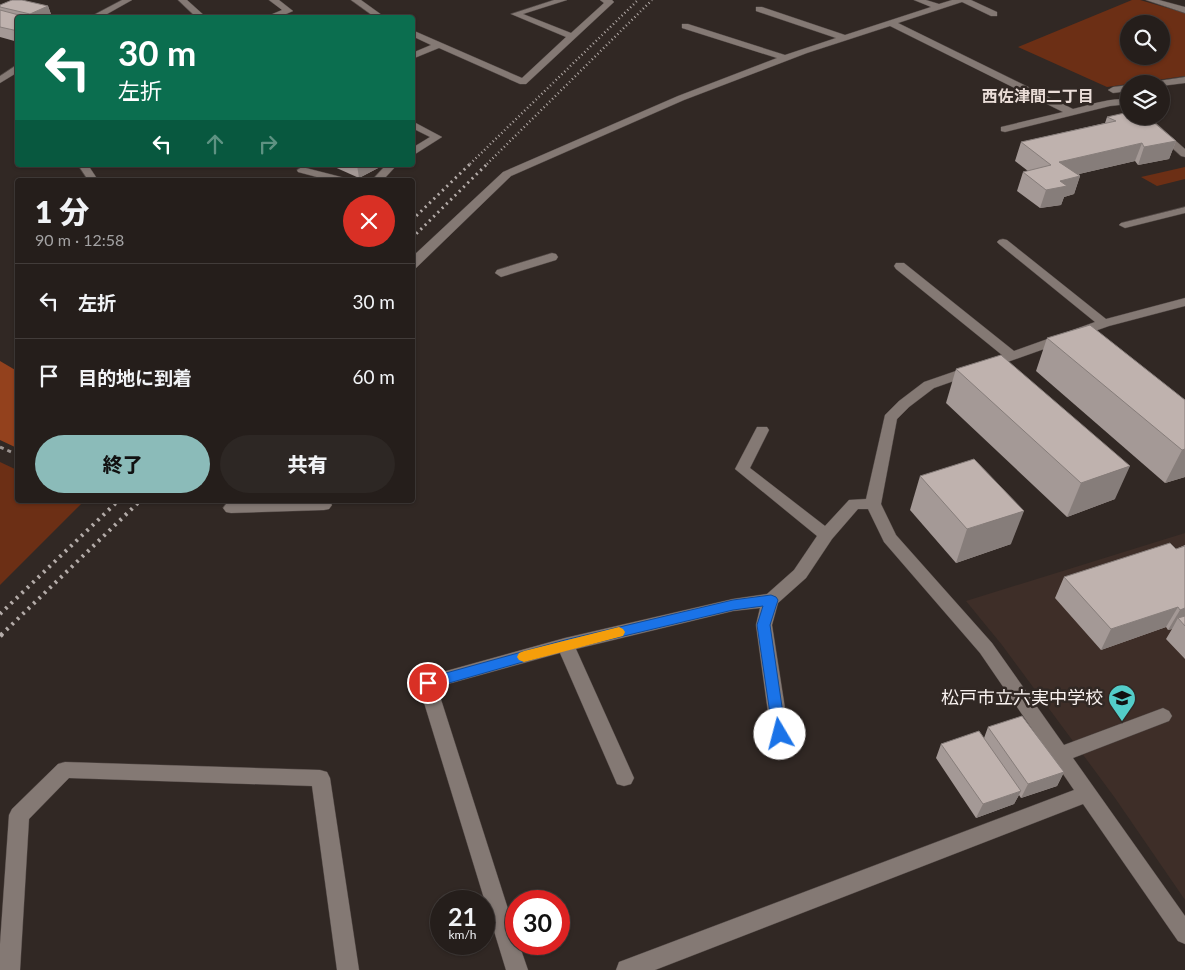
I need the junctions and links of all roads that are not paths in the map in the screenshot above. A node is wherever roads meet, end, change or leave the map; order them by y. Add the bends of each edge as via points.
1 (128, 0) edge
2 (182, 0) edge
3 (273, 0) edge
4 (355, 0) edge
5 (563, 0) edge
6 (604, 0) edge
7 (918, 0) edge
8 (960, 0) edge
9 (964, 0) edge
10 (1150, 0) edge
11 (940, 7) junction
12 (109, 9) junction
13 (759, 9) dead end
14 (1185, 10) edge
15 (994, 14) dead end
16 (98, 15) edge
17 (114, 15) edge
18 (200, 15) edge
19 (278, 15) edge
20 (378, 15) edge
21 (891, 23) junction
22 (685, 26) dead end
23 (415, 34) edge
24 (573, 37) junction
25 (846, 38) junction
26 (438, 45) junction
27 (415, 55) edge
28 (786, 58) junction
29 (15, 70) edge
30 (0, 80) edge
31 (1185, 80) edge
32 (1170, 82) edge
33 (1120, 89) edge
34 (1120, 97) edge
35 (1120, 104) edge
36 (1071, 112) junction
37 (1152, 125) edge
38 (415, 126) edge
39 (1005, 129) dead end
40 (415, 150) edge
41 (1185, 154) edge
42 (84, 167) edge
43 (390, 167) edge
44 (302, 170) dead end
45 (92, 178) edge
46 (333, 178) edge
47 (379, 178) edge
48 (1185, 210) edge
49 (1125, 225) dead end
50 (1003, 242) dead end
51 (552, 257) dead end
52 (415, 262) edge
53 (900, 266) dead end
54 (501, 273) dead end
55 (1185, 302) edge
56 (1104, 323) junction
57 (1011, 355) junction
58 (762, 430) dead end
59 (235, 503) edge
60 (873, 504) junction
61 (324, 505) dead end
62 (826, 536) junction
63 (771, 600) junction
64 (565, 645) junction
65 (1163, 716) dead end
66 (780, 734) dead end
67 (1061, 754) junction
68 (624, 778) dead end
69 (1087, 794) junction
70 (1185, 934) edge
71 (9, 970) edge
72 (348, 970) edge
73 (517, 970) edge
74 (627, 970) edge

1 - 12 street
2 - 18 street
3 - 19 street via 289,12
4 - 20 street
5 - 24 street via 515,14
6 - 24 street via 610,2
7 - 11 street
8 - 11 street
9 - 15 street
10 - 14 street
11 - 21 street
12 - 16 street
12 - 17 street
13 - 25 street
21 - 25 street
21 - 36 street
22 - 28 street
23 - 26 street
24 - 26 street via 523,82
25 - 28 street
26 - 27 street
28 - 52 street via 681,98 507,174
29 - 30 street
31 - 32 street
33 - 34 street via 1113,90
35 - 36 street
36 - 39 street
37 - 41 street
38 - 40 street via 437,137
42 - 45 street
43 - 47 street
44 - 46 street
48 - 49 street
50 - 56 street
51 - 54 street
53 - 57 street
55 - 56 street
56 - 57 street
57 - 60 street via 929,385 890,418
58 - 62 street via 742,469
59 - 61 street via 231,508
60 - 62 street via 854,504
60 - 67 street via 890,538 986,648
62 - 63 street via 800,574
63 - 64 street via 733,605
63 - 66 street via 764,625
64 - 68 street
64 - 73 street via 428,683
65 - 67 street
67 - 69 street
69 - 70 street
69 - 74 street
71 - 72 street via 19,815 66,770 320,778

